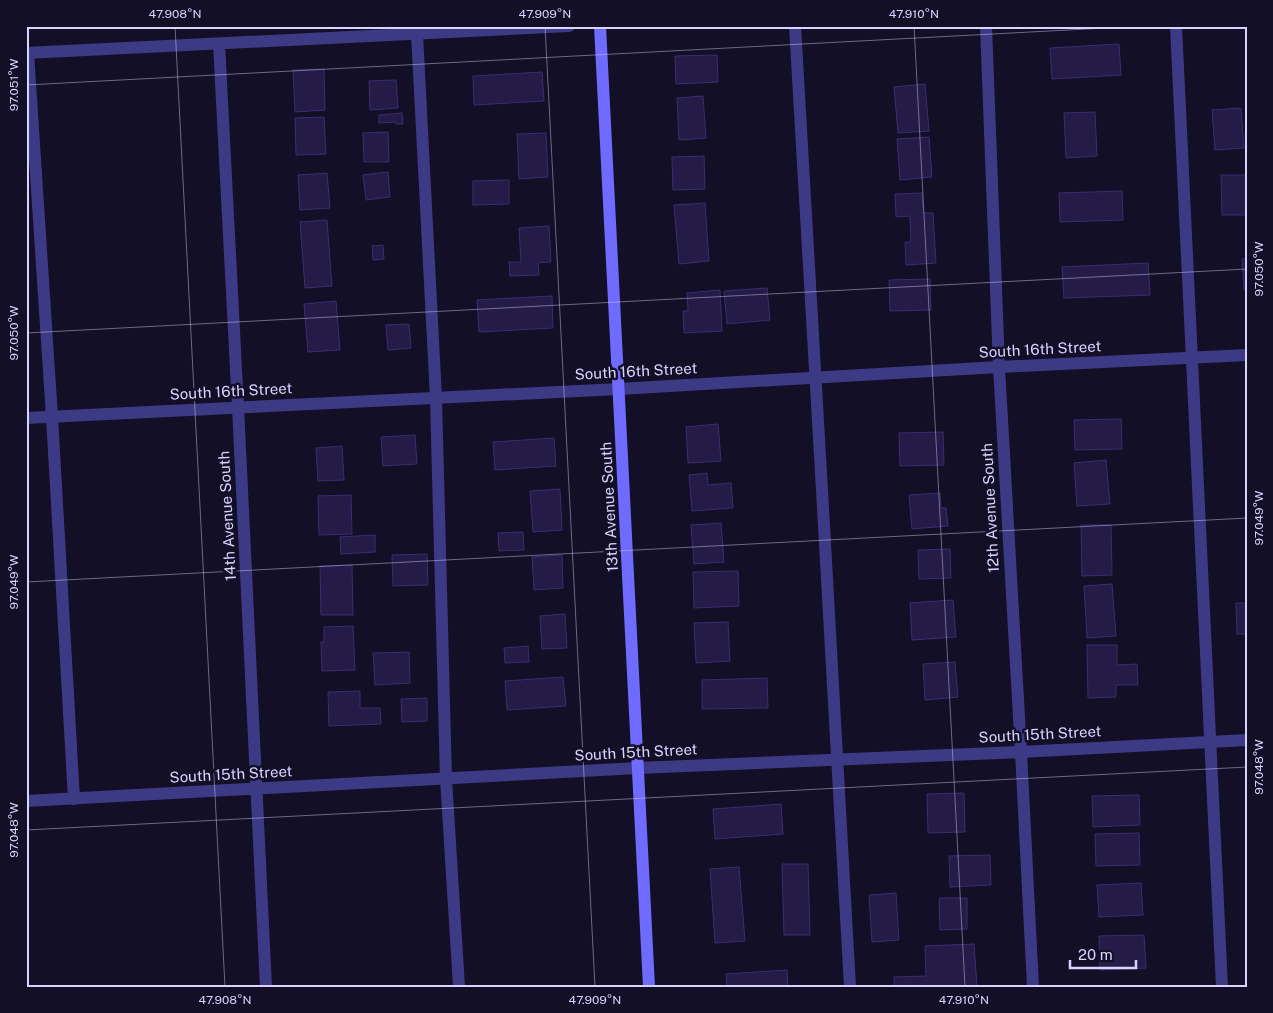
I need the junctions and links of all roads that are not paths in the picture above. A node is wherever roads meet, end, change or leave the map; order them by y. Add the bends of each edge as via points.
1 (569, 26) edge
2 (600, 26) edge
3 (795, 26) edge
4 (986, 26) edge
5 (1176, 26) edge
6 (417, 34) junction
7 (219, 44) junction
8 (27, 53) edge
9 (1247, 355) edge
10 (1191, 358) junction
11 (999, 367) junction
12 (816, 378) junction
13 (619, 389) junction
14 (436, 398) junction
15 (238, 407) junction
16 (52, 417) junction
17 (26, 418) edge
18 (1247, 740) edge
19 (1211, 742) junction
20 (1021, 752) junction
21 (836, 760) junction
22 (638, 768) junction
23 (446, 779) junction
24 (257, 790) junction
25 (74, 799) junction
26 (26, 801) edge
27 (266, 987) edge
28 (459, 987) edge
29 (649, 987) edge
30 (850, 987) edge
31 (1033, 987) edge
32 (1222, 987) edge

1 - 6 street
2 - 13 street, 13th Avenue South
3 - 12 street
4 - 11 street, 12th Avenue South
5 - 10 street
6 - 7 street
6 - 14 street
7 - 8 street
7 - 15 street, 14th Avenue South
8 - 16 street
9 - 10 street, South 16th Street
10 - 11 street, South 16th Street
10 - 19 street
11 - 12 street, South 16th Street
11 - 20 street, 12th Avenue South
12 - 13 street, South 16th Street
12 - 21 street
13 - 14 street, South 16th Street
13 - 22 street, 13th Avenue South
14 - 15 street, South 16th Street
14 - 23 street
15 - 16 street, South 16th Street
15 - 24 street, 14th Avenue South
16 - 17 street, South 16th Street
16 - 25 street
18 - 19 street, South 15th Street
19 - 20 street, South 15th Street
19 - 32 street
20 - 21 street, South 15th Street
20 - 31 street, 12th Avenue South
21 - 22 street, South 15th Street
21 - 30 street
22 - 23 street, South 15th Street
22 - 29 street, 13th Avenue South
23 - 24 street, South 15th Street
23 - 28 street
24 - 25 street, South 15th Street
24 - 27 street, 14th Avenue South
25 - 26 street, South 15th Street

